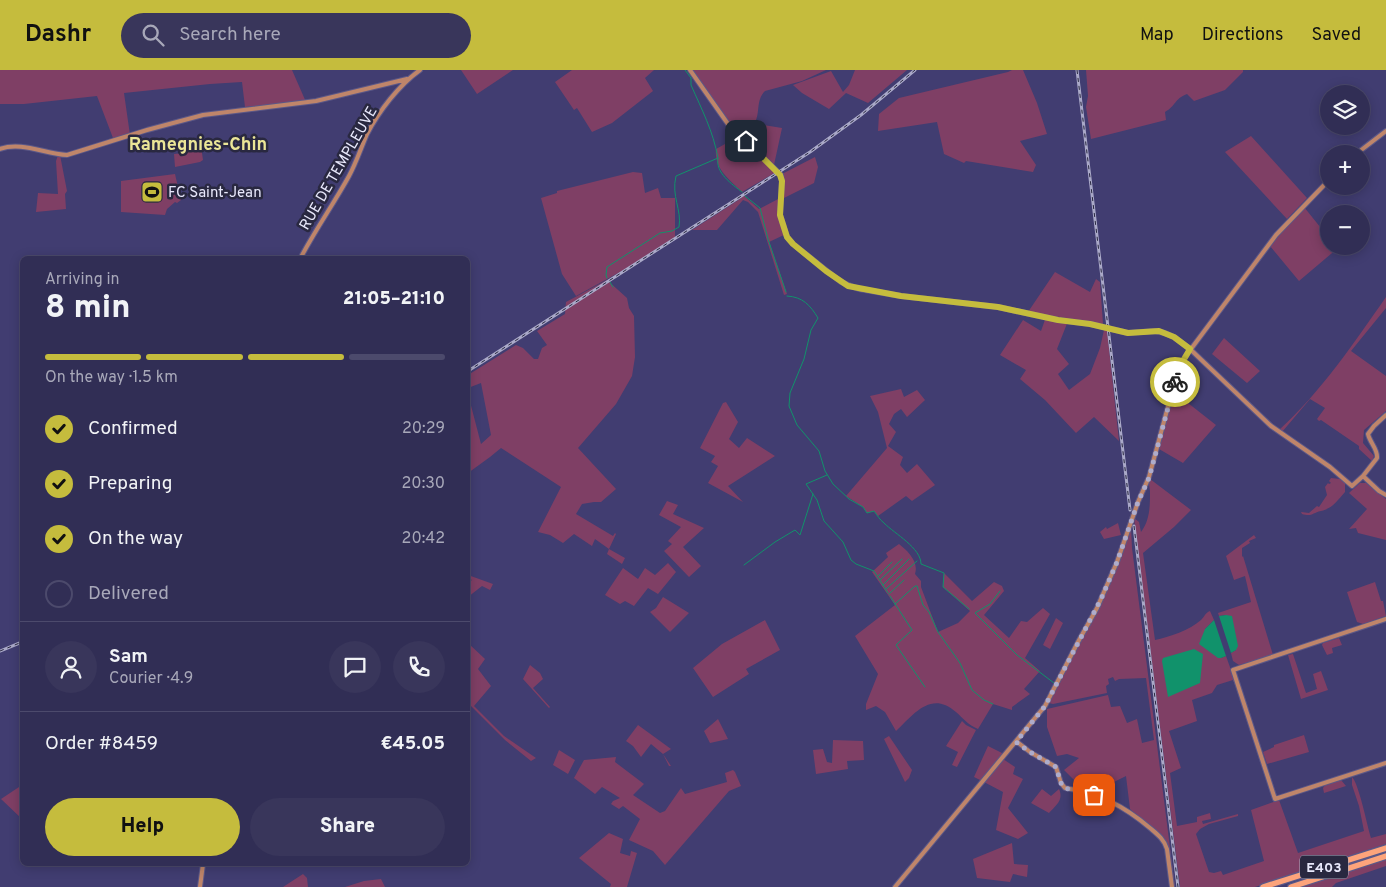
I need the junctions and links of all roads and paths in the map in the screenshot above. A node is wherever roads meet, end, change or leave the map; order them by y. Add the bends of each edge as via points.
1 (420, 70) edge
2 (690, 70) edge
3 (407, 79) junction
4 (1386, 131) edge
5 (1368, 145) edge
6 (0, 149) edge
7 (1320, 189) edge
8 (302, 256) edge
9 (1190, 349) junction
10 (1386, 415) edge
11 (1363, 476) junction
12 (1386, 495) edge
13 (1386, 619) edge
14 (1016, 742) junction
15 (1386, 763) edge
16 (1386, 848) edge
17 (1386, 856) edge
18 (203, 866) edge
19 (200, 887) edge
20 (894, 887) edge
21 (1172, 887) edge
22 (1263, 887) edge
23 (1291, 887) edge

1 - 3 street, RUE DE TEMPLEUVE
2 - 9 street via 728,124 780,175 780,215 788,239 848,286 901,296 998,307 1128,333 1159,331
3 - 6 street via 316,100 203,114 67,156 19,146
3 - 8 street, RUE DE TEMPLEUVE via 370,128 350,175
4 - 5 street
7 - 9 street via 1276,235
9 - 11 street via 1271,426 1352,486
9 - 14 street via 1176,376 1149,478 1097,608 1045,706
10 - 11 street via 1370,430 1369,438 1378,455
11 - 12 street
13 - 15 street via 1233,670 1275,799
14 - 20 street
14 - 21 street via 1056,767 1065,788 1115,802 1163,839
16 - 22 highway, E403
17 - 23 highway, E403
18 - 19 street

